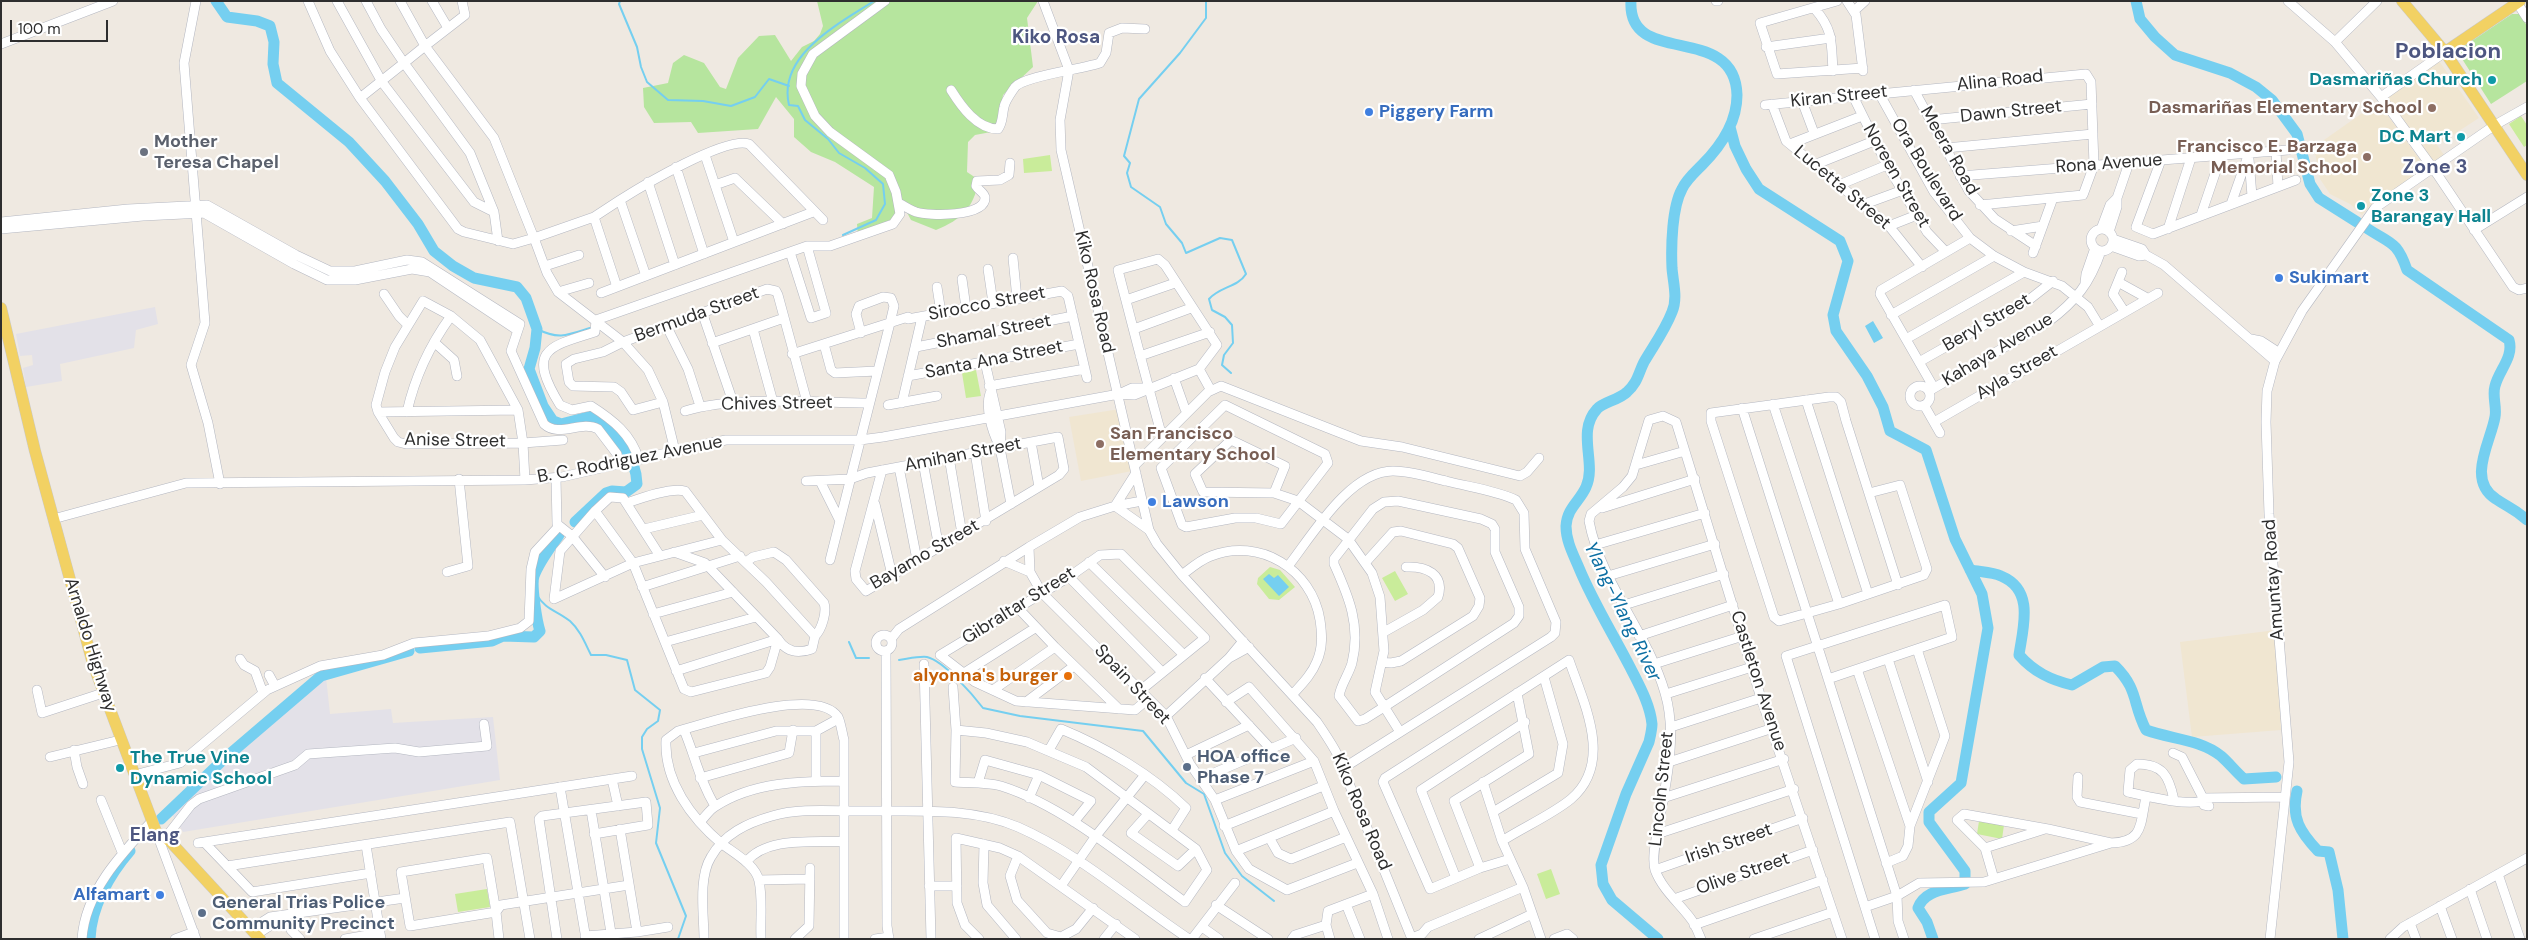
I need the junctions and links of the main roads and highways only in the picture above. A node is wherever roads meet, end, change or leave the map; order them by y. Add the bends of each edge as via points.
1 (2402, 1) edge
2 (2518, 2) edge
3 (2446, 52) junction
4 (2527, 176) edge
5 (1, 308) edge
6 (256, 934) edge

1 - 3 main road
2 - 3 main road
3 - 4 main road
5 - 6 main road, Arnaldo Highway via 53,519 103,693 152,821 161,835

